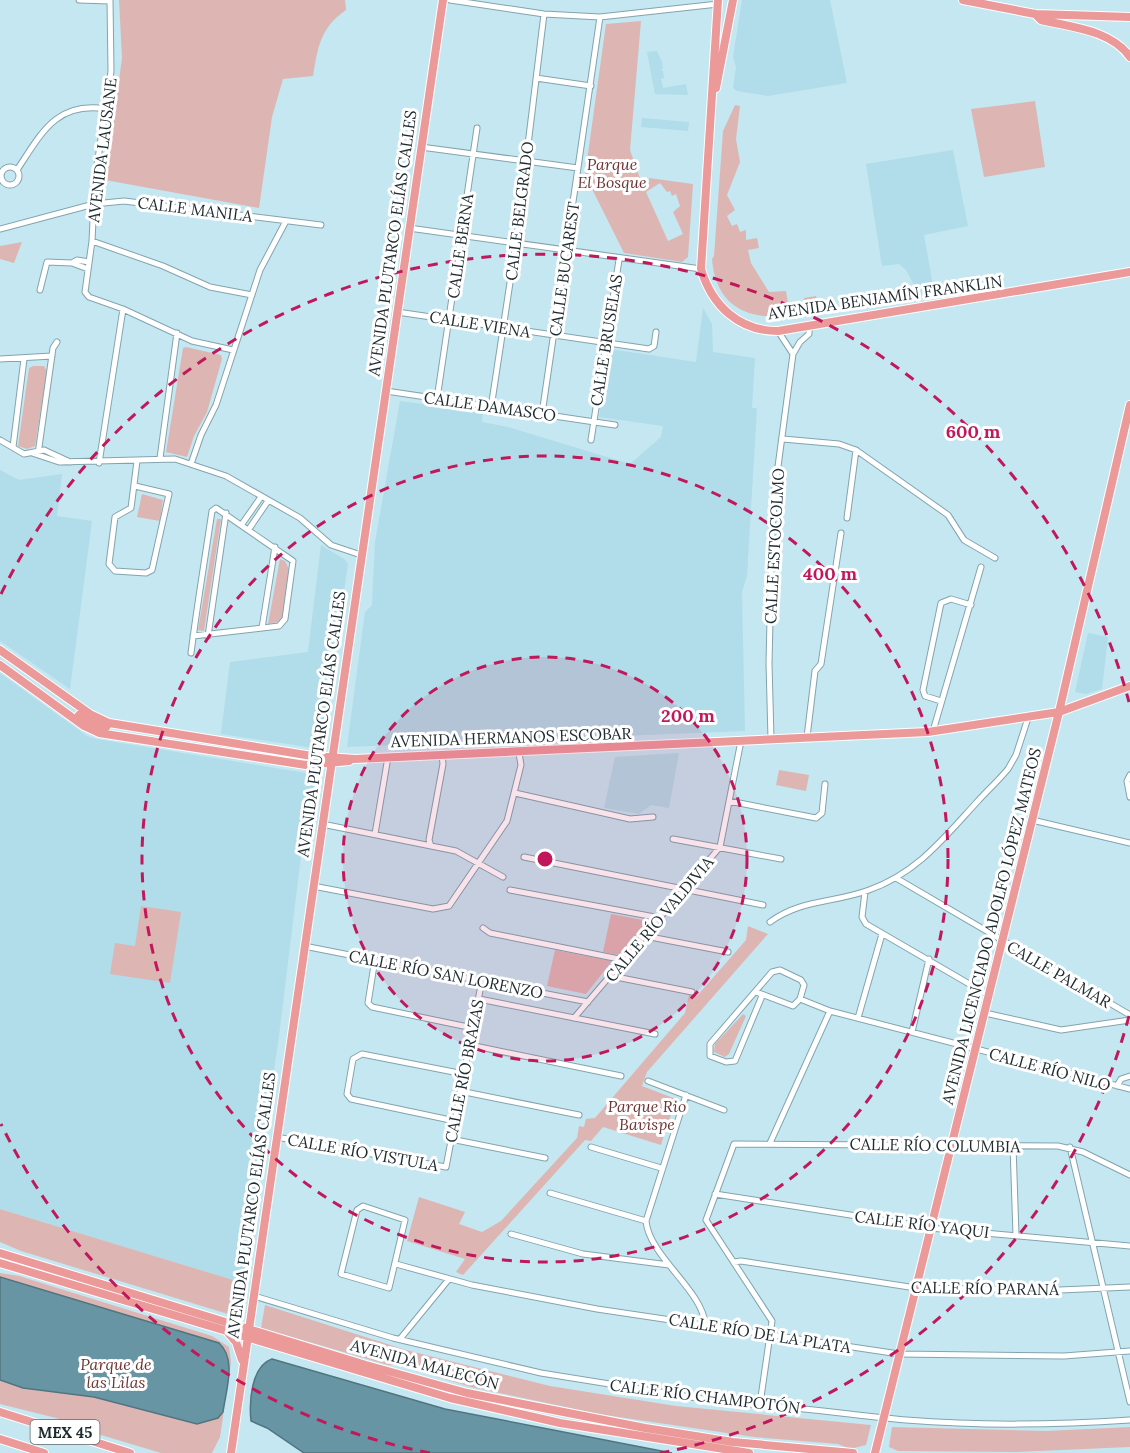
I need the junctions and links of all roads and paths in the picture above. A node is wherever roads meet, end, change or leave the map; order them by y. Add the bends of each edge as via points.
1 (79, 0) edge
2 (110, 0) edge
3 (443, 0) edge
4 (450, 0) edge
5 (733, 0) edge
6 (963, 0) edge
7 (718, 2) edge
8 (544, 14) junction
9 (1035, 14) junction
10 (600, 17) junction
11 (1130, 17) edge
12 (1130, 57) edge
13 (536, 78) junction
14 (591, 86) junction
15 (713, 97) junction
16 (106, 109) junction
17 (477, 128) dead end
18 (421, 147) junction
19 (473, 154) junction
20 (525, 161) junction
21 (578, 168) junction
22 (17, 170) dead end
23 (94, 204) junction
24 (286, 221) junction
25 (321, 225) dead end
26 (409, 228) junction
27 (0, 229) edge
28 (462, 236) junction
29 (92, 241) junction
30 (516, 243) junction
31 (567, 252) junction
32 (619, 260) junction
33 (89, 262) junction
34 (72, 263) junction
35 (88, 269) junction
36 (701, 269) junction
37 (1130, 272) edge
38 (40, 290) dead end
39 (252, 295) junction
40 (123, 309) junction
41 (398, 312) junction
42 (449, 320) junction
43 (809, 327) junction
44 (502, 328) junction
45 (778, 331) junction
46 (656, 332) dead end
47 (177, 333) junction
48 (554, 336) junction
49 (57, 342) dead end
50 (800, 342) junction
51 (605, 343) junction
52 (788, 343) junction
53 (233, 350) junction
54 (793, 354) junction
55 (52, 356) junction
56 (0, 359) edge
57 (24, 359) junction
58 (386, 391) junction
59 (437, 399) junction
60 (1130, 405) edge
61 (491, 408) junction
62 (542, 414) junction
63 (594, 421) junction
64 (615, 425) dead end
65 (783, 439) junction
66 (0, 440) edge
67 (591, 440) dead end
68 (13, 447) junction
69 (856, 450) junction
70 (36, 452) junction
71 (160, 458) junction
72 (137, 461) junction
73 (99, 463) junction
74 (191, 464) junction
75 (135, 486) junction
76 (261, 497) junction
77 (268, 501) junction
78 (226, 513) junction
79 (847, 518) dead end
80 (242, 524) junction
81 (249, 529) junction
82 (841, 533) dead end
83 (276, 547) junction
84 (361, 555) junction
85 (995, 558) dead end
86 (981, 567) dead end
87 (971, 605) junction
88 (262, 628) junction
89 (193, 636) junction
90 (207, 636) junction
91 (0, 650) edge
92 (191, 653) dead end
93 (0, 665) edge
94 (1130, 686) edge
95 (1065, 688) junction
96 (38, 691) junction
97 (941, 701) junction
98 (1080, 705) junction
99 (1059, 712) junction
100 (1028, 718) junction
101 (110, 723) junction
102 (933, 731) junction
103 (807, 737) junction
104 (771, 739) junction
105 (741, 741) junction
106 (252, 747) junction
107 (195, 748) junction
108 (519, 753) junction
109 (442, 755) junction
110 (388, 757) junction
111 (331, 761) junction
112 (1130, 775) edge
113 (825, 784) dead end
114 (515, 793) junction
115 (1130, 797) edge
116 (729, 801) junction
117 (653, 817) dead end
118 (1032, 820) junction
119 (322, 824) junction
120 (375, 834) junction
121 (673, 839) dead end
122 (1130, 843) edge
123 (431, 846) junction
124 (720, 847) junction
125 (524, 857) dead end
126 (781, 859) dead end
127 (480, 863) junction
128 (503, 877) dead end
129 (896, 878) junction
130 (312, 886) junction
131 (510, 890) dead end
132 (685, 890) junction
133 (865, 892) junction
134 (763, 905) dead end
135 (660, 918) junction
136 (770, 922) dead end
137 (483, 928) dead end
138 (882, 934) junction
139 (645, 936) junction
140 (1003, 942) junction
141 (304, 946) junction
142 (728, 952) dead end
143 (375, 959) junction
144 (624, 960) junction
145 (929, 960) junction
146 (611, 976) junction
147 (483, 980) junction
148 (692, 992) dead end
149 (756, 992) junction
150 (762, 996) junction
151 (990, 996) junction
152 (479, 999) junction
153 (801, 999) junction
154 (588, 1002) junction
155 (831, 1011) junction
156 (985, 1013) junction
157 (1130, 1015) edge
158 (574, 1018) junction
159 (858, 1018) junction
160 (1130, 1020) edge
161 (473, 1028) junction
162 (912, 1032) junction
163 (655, 1034) dead end
164 (470, 1045) junction
165 (977, 1049) junction
166 (464, 1074) junction
167 (621, 1076) dead end
168 (1130, 1076) edge
169 (648, 1081) dead end
170 (1116, 1086) junction
171 (1130, 1089) edge
172 (460, 1091) junction
173 (686, 1095) junction
174 (724, 1110) dead end
175 (579, 1115) dead end
176 (455, 1121) junction
177 (276, 1137) junction
178 (451, 1139) junction
179 (770, 1143) junction
180 (952, 1146) junction
181 (1013, 1146) junction
182 (591, 1147) dead end
183 (1070, 1147) junction
184 (545, 1158) dead end
185 (446, 1162) joint
186 (661, 1168) junction
187 (1130, 1175) edge
188 (550, 1193) dead end
189 (715, 1194) junction
190 (646, 1221) junction
191 (931, 1227) junction
192 (511, 1234) dead end
193 (1016, 1235) junction
194 (1091, 1242) junction
195 (1130, 1246) edge
196 (0, 1253) edge
197 (734, 1262) junction
198 (0, 1263) edge
199 (396, 1264) junction
200 (669, 1265) junction
201 (448, 1279) junction
202 (1130, 1287) edge
203 (916, 1288) junction
204 (1103, 1289) junction
205 (254, 1296) junction
206 (705, 1324) junction
207 (226, 1332) junction
208 (770, 1333) junction
209 (248, 1334) junction
210 (400, 1339) junction
211 (1130, 1351) edge
212 (1119, 1352) junction
213 (899, 1354) junction
214 (243, 1365) junction
215 (1130, 1402) edge
216 (760, 1404) junction
217 (0, 1412) edge
218 (883, 1418) junction
219 (1130, 1420) edge
220 (0, 1439) edge
221 (232, 1439) junction
222 (44, 1453) edge
223 (130, 1453) edge
224 (224, 1453) edge
225 (231, 1453) edge
226 (748, 1453) edge
227 (853, 1453) edge
228 (875, 1453) edge

1 - 2 street
2 - 16 street, AVENIDA LAUSANE via 112,57
3 - 18 main road, AVENIDA PLUTARCO ELÍAS CALLES
4 - 8 street
5 - 15 main road
6 - 9 main road
7 - 10 street
7 - 15 main road
8 - 10 street
8 - 13 street, CALLE BELGRADO
9 - 11 main road
9 - 12 main road via 1041,20 1106,37
10 - 14 street, CALLE BUCAREST
13 - 14 street
13 - 20 street, CALLE BELGRADO
14 - 21 street, CALLE BUCAREST
15 - 36 main road, AVENIDA BENJAMÍN FRANKLIN
16 - 22 street via 83,107 64,112 49,125
16 - 23 street, AVENIDA LAUSANE
17 - 19 street, CALLE BERNA
18 - 19 street
18 - 26 main road, AVENIDA PLUTARCO ELÍAS CALLES
19 - 20 street
19 - 28 street, CALLE BERNA
20 - 21 street
20 - 30 street, CALLE BELGRADO
21 - 31 street, CALLE BUCAREST
23 - 24 street, CALLE MANILA via 150,202
23 - 27 street, CALLE MANILA
23 - 29 street, AVENIDA LAUSANE
24 - 25 street, CALLE MANILA
24 - 39 street via 270,248
26 - 28 street
26 - 41 main road, AVENIDA PLUTARCO ELÍAS CALLES
28 - 30 street
28 - 42 street, CALLE BERNA
29 - 33 street, AVENIDA LAUSANE
29 - 39 street via 210,287
30 - 31 street
30 - 44 street, CALLE BELGRADO
31 - 32 street
31 - 48 street, CALLE BUCAREST
32 - 36 street
32 - 51 street, CALLE BRUSELAS
33 - 34 street
33 - 35 street, AVENIDA LAUSANE
34 - 35 street
34 - 38 street via 47,262
35 - 40 street, AVENIDA LAUSANE via 85,292
36 - 45 main road, AVENIDA BENJAMÍN FRANKLIN via 711,294 729,315 755,329
37 - 43 main road, AVENIDA BENJAMÍN FRANKLIN
39 - 53 street
40 - 47 street
40 - 73 street
41 - 42 street, CALLE VIENA
41 - 58 main road, AVENIDA PLUTARCO ELÍAS CALLES
42 - 44 street, CALLE VIENA
42 - 59 street, CALLE BERNA
43 - 45 main road, AVENIDA BENJAMÍN FRANKLIN
43 - 50 street, CALLE ESTOCOLMO via 809,334
44 - 48 street, CALLE VIENA
44 - 61 street, CALLE BELGRADO
45 - 52 street
46 - 51 street, CALLE VIENA via 654,346 649,349
47 - 53 street via 199,343
47 - 71 street
48 - 51 street, CALLE VIENA
48 - 62 street, CALLE BUCAREST
49 - 55 street
50 - 52 street
50 - 54 street, CALLE ESTOCOLMO
51 - 63 street, CALLE BRUSELAS
52 - 54 street
53 - 74 street via 216,405
54 - 65 street, CALLE ESTOCOLMO
55 - 57 street
55 - 70 street
56 - 57 street
57 - 68 street
58 - 59 street, CALLE DAMASCO
58 - 84 main road, AVENIDA PLUTARCO ELÍAS CALLES
59 - 61 street, CALLE DAMASCO
60 - 95 main road, AVENIDA LICENCIADO ADOLFO LÓPEZ MATEOS
61 - 62 street, CALLE DAMASCO
62 - 63 street, CALLE DAMASCO
63 - 64 street, CALLE BRUSELAS
63 - 67 street, CALLE BRUSELAS
65 - 69 street via 839,444
65 - 104 street, CALLE ESTOCOLMO via 775,489 772,553
66 - 68 street
68 - 70 street via 24,454
69 - 79 street
69 - 85 street via 948,515 964,540
70 - 73 street via 59,462
71 - 72 street
71 - 74 street
72 - 73 street
72 - 75 street
74 - 76 street via 226,476
75 - 75 street via 169,494 153,570 146,573 115,571 109,564 115,517 130,510
76 - 77 street
76 - 80 street
77 - 81 street
77 - 84 street via 300,518 331,545
78 - 80 street
78 - 89 street via 216,508 213,511
78 - 90 street
80 - 81 street
81 - 83 street
82 - 103 street
83 - 88 street
83 - 88 street via 293,561 291,588 284,623
84 - 111 main road, AVENIDA PLUTARCO ELÍAS CALLES
86 - 87 street
87 - 97 street
87 - 97 street via 951,599 941,603 922,690 925,696
88 - 90 street
89 - 90 street
89 - 92 street
91 - 101 main road, AVENIDA HERMANOS ESCOBAR via 90,714
93 - 96 main road, AVENIDA HERMANOS ESCOBAR
94 - 98 main road, AVENIDA HERMANOS ESCOBAR
95 - 98 main road
95 - 99 main road, AVENIDA LICENCIADO ADOLFO LÓPEZ MATEOS
96 - 101 main road via 51,695 92,724 106,727
96 - 107 main road, AVENIDA HERMANOS ESCOBAR via 91,730
97 - 102 street
98 - 99 main road, AVENIDA HERMANOS ESCOBAR
99 - 100 main road, AVENIDA HERMANOS ESCOBAR
99 - 118 main road, AVENIDA LICENCIADO ADOLFO LÓPEZ MATEOS
100 - 102 main road, AVENIDA HERMANOS ESCOBAR
100 - 129 street via 1016,755 1002,776 930,855
101 - 106 main road, AVENIDA HERMANOS ESCOBAR
102 - 103 main road, AVENIDA HERMANOS ESCOBAR
103 - 104 main road, AVENIDA HERMANOS ESCOBAR
104 - 105 main road, AVENIDA HERMANOS ESCOBAR
105 - 108 main road, AVENIDA HERMANOS ESCOBAR
105 - 116 street, CALLE RÍO VALDIVIA
106 - 107 main road via 201,743
106 - 111 main road, AVENIDA HERMANOS ESCOBAR
107 - 111 main road, AVENIDA HERMANOS ESCOBAR via 289,763
108 - 109 main road, AVENIDA HERMANOS ESCOBAR
108 - 114 street via 521,765
109 - 110 main road, AVENIDA HERMANOS ESCOBAR
109 - 123 street
110 - 111 main road, AVENIDA HERMANOS ESCOBAR
110 - 120 street
111 - 119 main road, AVENIDA PLUTARCO ELÍAS CALLES
112 - 115 street
113 - 116 street via 822,813 816,818
114 - 117 street via 630,819
114 - 127 street via 507,821
116 - 124 street, CALLE RÍO VALDIVIA
118 - 122 street
118 - 140 main road, AVENIDA LICENCIADO ADOLFO LÓPEZ MATEOS
119 - 120 street
119 - 130 main road, AVENIDA PLUTARCO ELÍAS CALLES
120 - 123 street
121 - 124 street
123 - 127 street via 462,853
124 - 126 street
124 - 132 street, CALLE RÍO VALDIVIA
125 - 132 street
127 - 128 street
127 - 130 street via 453,902 439,909
129 - 133 street
129 - 140 street, CALLE PALMAR
130 - 141 main road, AVENIDA PLUTARCO ELÍAS CALLES
131 - 135 street
132 - 134 street
132 - 135 street, CALLE RÍO VALDIVIA
133 - 136 street via 799,906
133 - 138 street via 863,920
135 - 139 street, CALLE RÍO VALDIVIA
137 - 144 street via 490,933
138 - 145 street
138 - 159 street
139 - 142 street
139 - 144 street, CALLE RÍO VALDIVIA
140 - 151 main road, AVENIDA LICENCIADO ADOLFO LÓPEZ MATEOS
140 - 157 street, CALLE PALMAR
141 - 143 street, CALLE RÍO SAN LORENZO
141 - 177 main road, AVENIDA PLUTARCO ELÍAS CALLES
143 - 147 street, CALLE RÍO SAN LORENZO
143 - 161 street via 368,1003 376,1009
144 - 146 street, CALLE RÍO VALDIVIA
145 - 151 street
145 - 162 street
146 - 148 street
146 - 154 street, CALLE RÍO VALDIVIA
147 - 152 street, CALLE RÍO BRAZAS
147 - 154 street, CALLE RÍO SAN LORENZO
149 - 150 street
149 - 150 street via 710,1044 710,1056 735,1061
149 - 153 street via 772,972 780,970 801,980
150 - 153 street via 787,1006
151 - 156 main road, AVENIDA LICENCIADO ADOLFO LÓPEZ MATEOS
152 - 158 street, CALLE RÍO SAN LORENZO
152 - 161 street, CALLE RÍO BRAZAS
153 - 155 street, CALLE RÍO NILO
154 - 158 street, CALLE RÍO VALDIVIA
155 - 159 street, CALLE RÍO NILO
155 - 179 street
156 - 160 street via 1061,1030
156 - 165 main road, AVENIDA LICENCIADO ADOLFO LÓPEZ MATEOS
158 - 163 street, CALLE RÍO SAN LORENZO
159 - 162 street, CALLE RÍO NILO
161 - 164 street, CALLE RÍO BRAZAS
162 - 165 street, CALLE RÍO NILO
164 - 166 street, CALLE RÍO BRAZAS
164 - 167 street
165 - 170 street, CALLE RÍO NILO
165 - 180 main road, AVENIDA LICENCIADO ADOLFO LÓPEZ MATEOS
166 - 172 street, CALLE RÍO BRAZAS
166 - 176 street via 362,1054 353,1059 348,1094 355,1101
168 - 170 street
169 - 173 street
170 - 171 street, CALLE RÍO NILO
172 - 175 street
172 - 176 street, CALLE RÍO BRAZAS
173 - 174 street
173 - 186 street
176 - 178 street, CALLE RÍO BRAZAS
177 - 185 street, CALLE RÍO VISTULA via 443,1167
177 - 205 main road, AVENIDA PLUTARCO ELÍAS CALLES
178 - 184 street
178 - 185 street, CALLE RÍO BRAZAS
179 - 180 street, CALLE RÍO COLUMBIA
179 - 189 street, CALLE RÍO COLUMBIA via 734,1144
180 - 181 street, CALLE RÍO COLUMBIA
180 - 191 main road, AVENIDA LICENCIADO ADOLFO LÓPEZ MATEOS
181 - 183 street, CALLE RÍO COLUMBIA
181 - 193 street
182 - 186 street
183 - 187 street, CALLE RÍO COLUMBIA
183 - 194 street
186 - 190 street
188 - 190 street
189 - 191 street, CALLE RÍO YAQUI
189 - 197 street via 706,1220
190 - 200 street via 649,1235
191 - 193 street, CALLE RÍO YAQUI
191 - 203 main road, AVENIDA LICENCIADO ADOLFO LÓPEZ MATEOS
192 - 200 street via 583,1254
193 - 194 street, CALLE RÍO YAQUI
194 - 195 street, CALLE RÍO YAQUI
194 - 204 street
196 - 209 main road, AVENIDA MALECÓN
197 - 203 street, CALLE RÍO PARANÁ
197 - 208 street via 772,1321
198 - 207 main road, AVENIDA MALECÓN
199 - 199 street via 388,1288 341,1274 358,1207 405,1220
199 - 201 street, CALLE RÍO DE LA PLATA
200 - 206 street via 697,1304
201 - 206 street, CALLE RÍO DE LA PLATA via 597,1309
201 - 210 street
202 - 204 street, CALLE RÍO PARANÁ
203 - 204 street, CALLE RÍO PARANÁ
203 - 213 main road, AVENIDA LICENCIADO ADOLFO LÓPEZ MATEOS
204 - 212 street
205 - 209 main road, AVENIDA PLUTARCO ELÍAS CALLES
205 - 210 street, CALLE RÍO CHAMPOTÓN
206 - 208 street, CALLE RÍO DE LA PLATA
207 - 209 main road, AVENIDA MALECÓN
207 - 214 main road via 236,1342
208 - 213 street, CALLE RÍO DE LA PLATA
208 - 216 street
209 - 214 main road, AVENIDA PLUTARCO ELÍAS CALLES
209 - 226 main road, AVENIDA MALECÓN via 392,1382 507,1411
209 - 227 main road, AVENIDA MALECÓN via 534,1408 733,1442
210 - 216 street, CALLE RÍO CHAMPOTÓN via 551,1375 728,1403
211 - 212 street, CALLE RÍO DE LA PLATA
212 - 213 street, CALLE RÍO DE LA PLATA via 1064,1356
212 - 215 street
213 - 218 main road, AVENIDA LICENCIADO ADOLFO LÓPEZ MATEOS
214 - 221 main road, AVENIDA PLUTARCO ELÍAS CALLES
216 - 218 street, CALLE RÍO CHAMPOTÓN
217 - 223 main road, MEX 45
218 - 219 street, CALLE RÍO CHAMPOTÓN via 1069,1424
218 - 228 main road, AVENIDA LICENCIADO ADOLFO LÓPEZ MATEOS
220 - 222 main road, MEX 45
221 - 224 main road
221 - 225 main road, AVENIDA PLUTARCO ELÍAS CALLES

